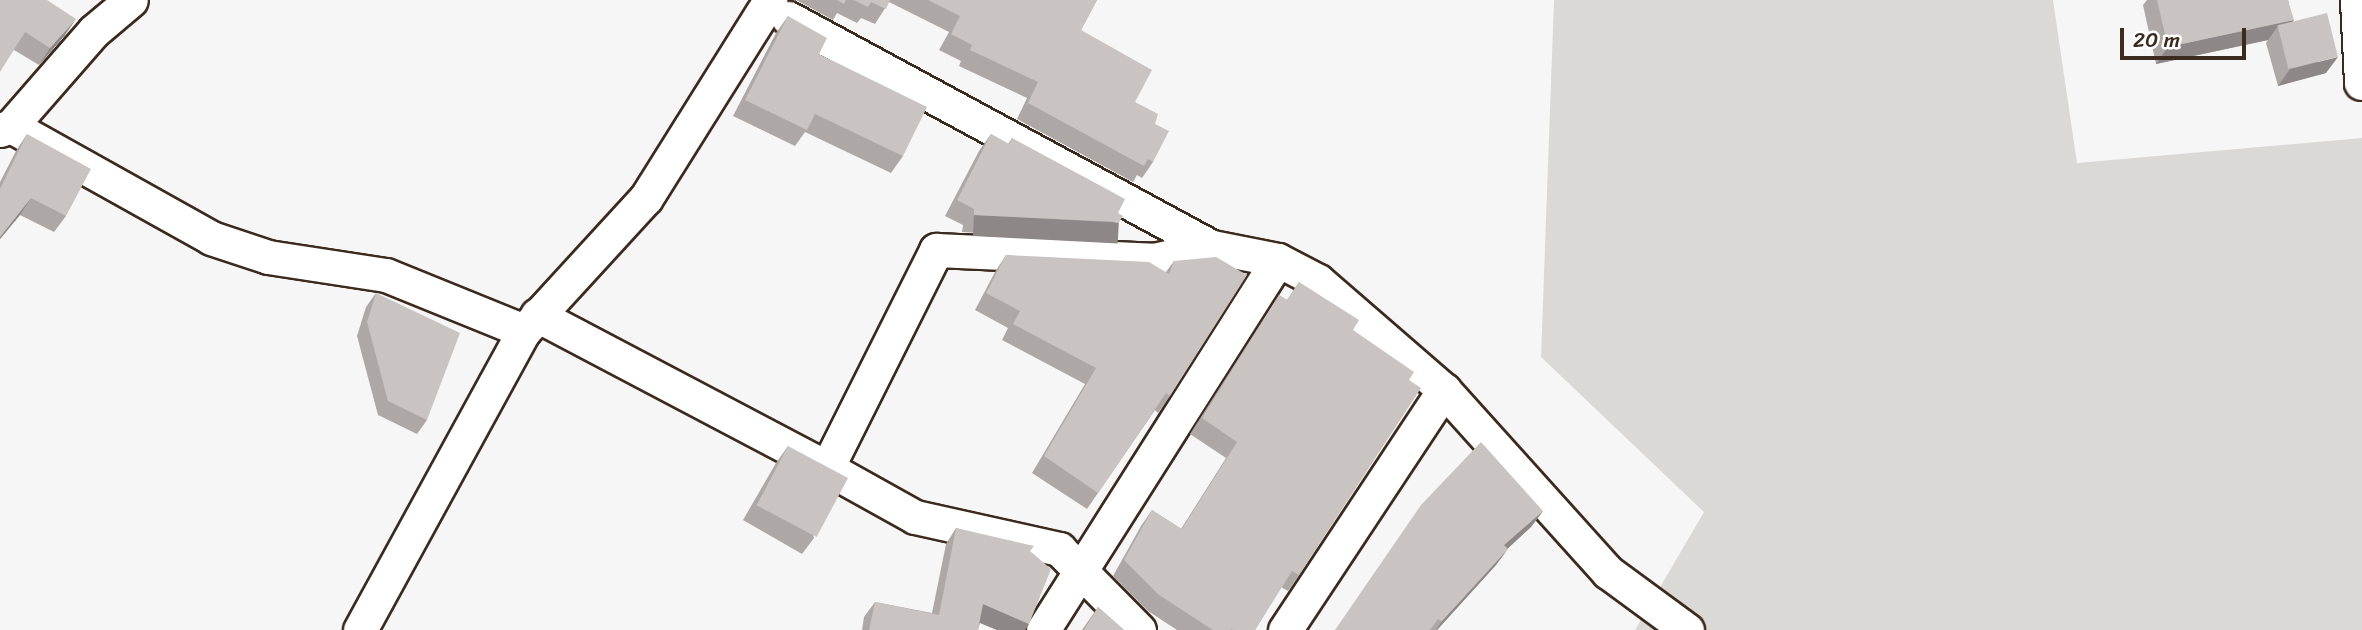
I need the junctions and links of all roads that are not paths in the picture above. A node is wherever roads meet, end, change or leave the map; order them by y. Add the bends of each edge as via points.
1 (131, 0) edge
2 (2357, 0) edge
3 (769, 3) edge
4 (65, 13) edge
5 (94, 32) junction
6 (2361, 83) edge
7 (5, 128) edge
8 (1212, 247) junction
9 (1278, 260) junction
10 (531, 323) junction
11 (1444, 390) junction
12 (827, 468) junction
13 (1080, 568) junction
14 (360, 630) edge
15 (1043, 630) edge
16 (1139, 630) edge
17 (1285, 630) edge
18 (1687, 630) edge

1 - 5 street
2 - 6 street
3 - 8 street
3 - 10 street via 646,198
4 - 5 street
5 - 7 street
7 - 10 street via 211,238 268,257 386,275
8 - 9 street
8 - 12 street via 1153,260 936,250
9 - 11 street via 1318,281
9 - 13 street
10 - 12 street
10 - 14 street
11 - 17 street
11 - 18 street via 1608,572
12 - 13 street via 915,517 1059,549
13 - 15 street
13 - 16 street

